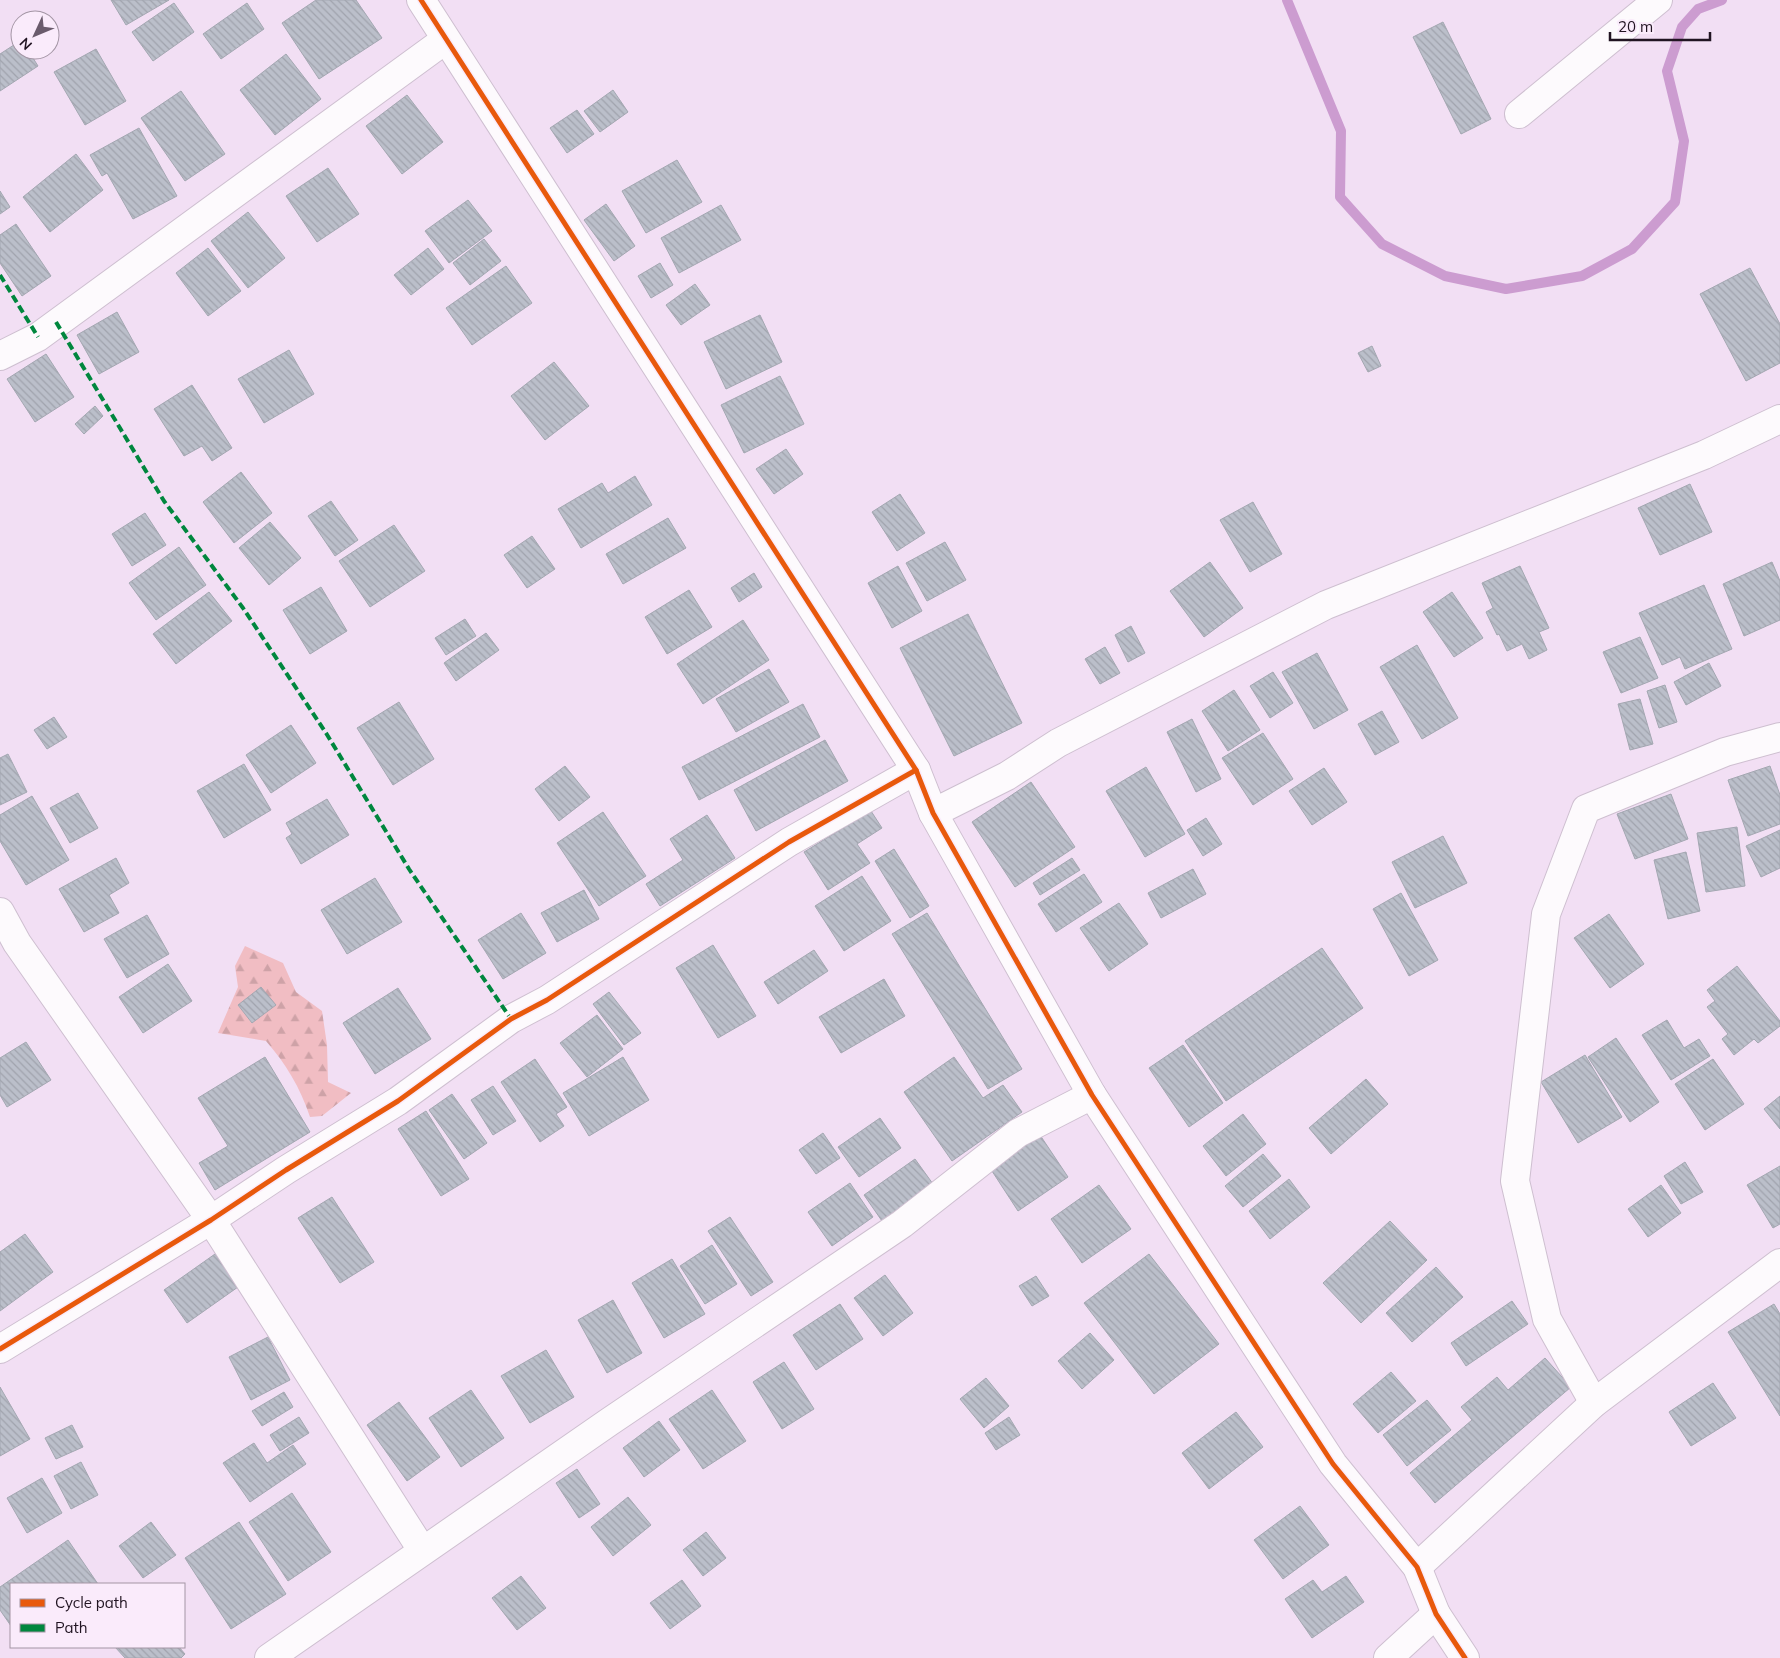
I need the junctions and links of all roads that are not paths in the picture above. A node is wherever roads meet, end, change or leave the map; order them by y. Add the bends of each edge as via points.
1 (421, 0) edge
2 (1658, 0) edge
3 (445, 40) junction
4 (1519, 114) dead end
5 (0, 356) edge
6 (1780, 419) edge
7 (1780, 737) edge
8 (916, 770) junction
9 (933, 813) junction
10 (0, 912) edge
11 (1092, 1095) junction
12 (211, 1220) junction
13 (1780, 1263) edge
14 (0, 1349) edge
15 (1594, 1403) junction
16 (422, 1550) junction
17 (1417, 1567) junction
18 (1436, 1614) junction
19 (269, 1658) edge
20 (1388, 1658) edge
21 (1465, 1658) edge

1 - 3 street
2 - 4 street
3 - 5 street via 38,337
3 - 8 street
6 - 9 street via 1695,459 1326,605 1058,743 1007,776
7 - 15 street via 1725,752 1586,809 1546,914 1515,1180 1547,1319
8 - 9 street
8 - 12 street via 789,842 547,1000 511,1019 398,1101
9 - 11 street
10 - 12 street via 17,943
11 - 16 street via 1018,1133 902,1224
11 - 17 street via 1333,1464
12 - 14 street
12 - 16 street
13 - 15 street
15 - 17 street
16 - 19 street
17 - 18 street
18 - 20 street
18 - 21 street

